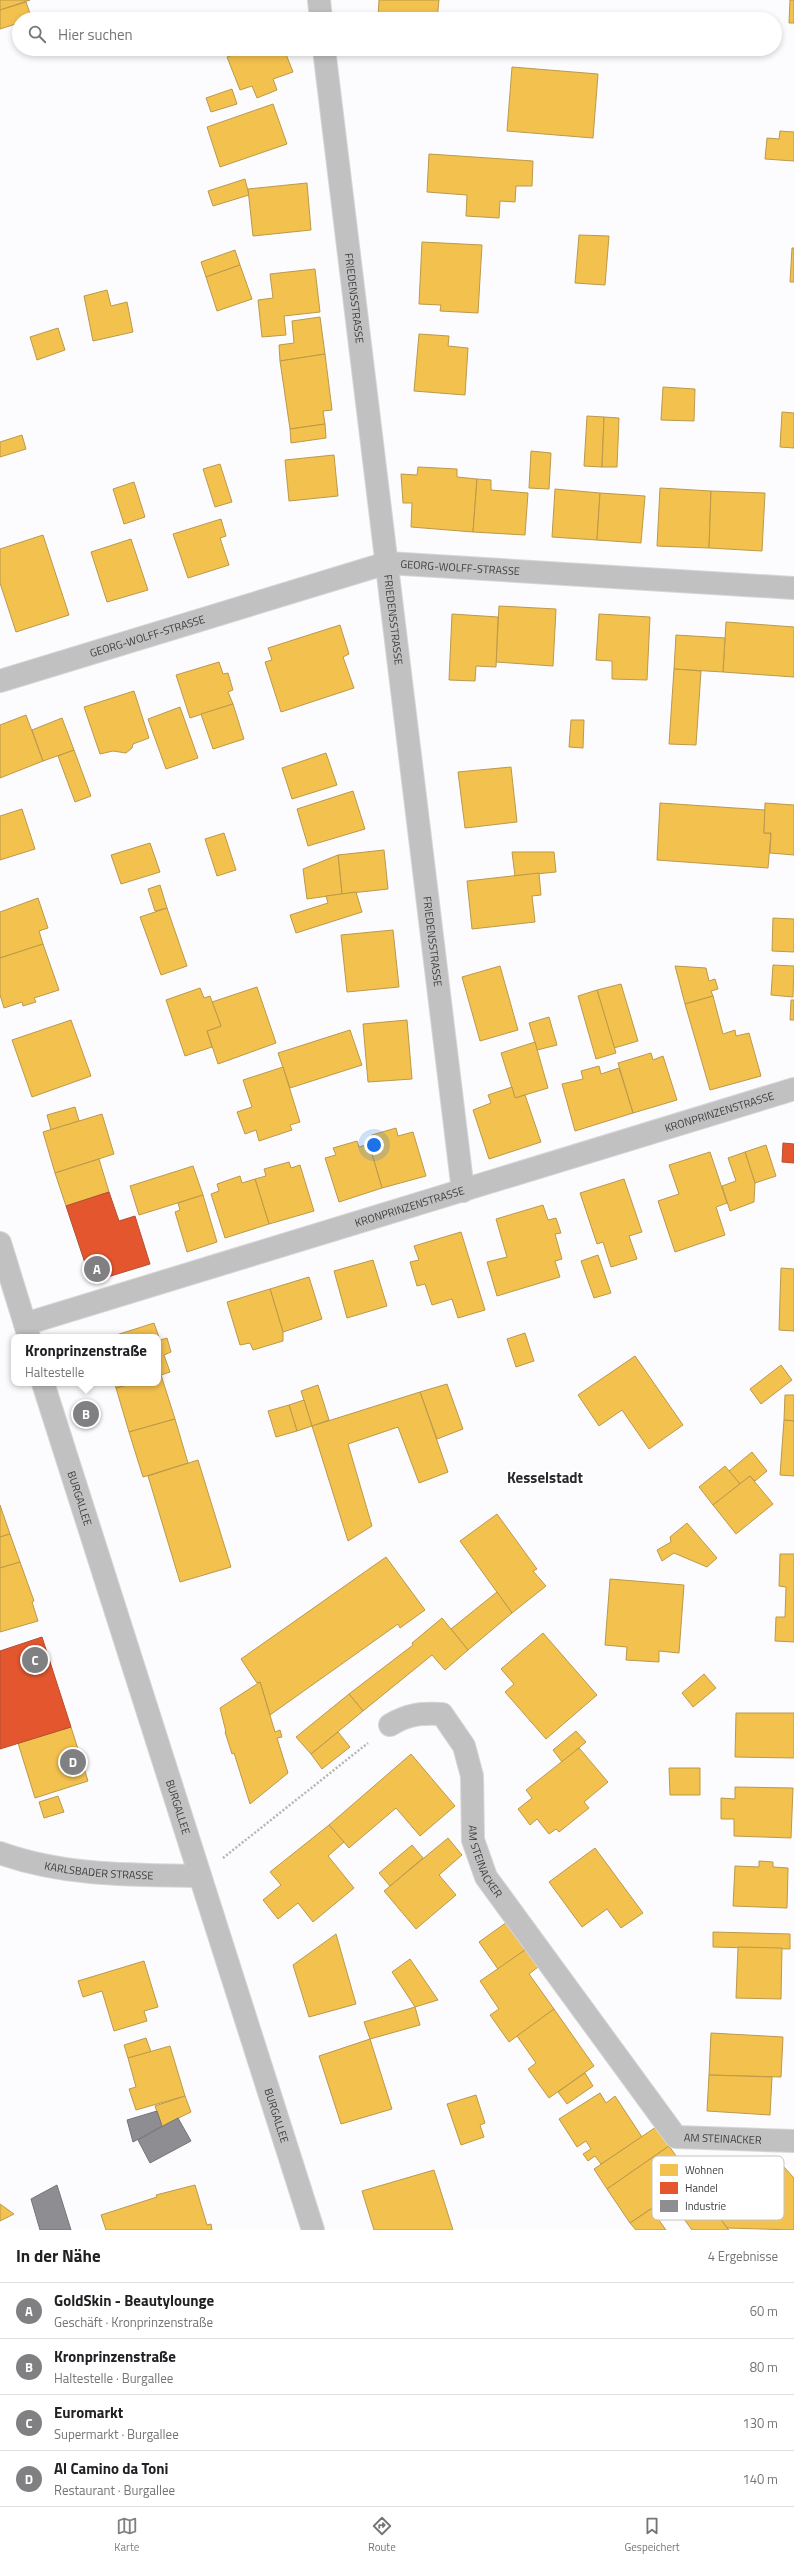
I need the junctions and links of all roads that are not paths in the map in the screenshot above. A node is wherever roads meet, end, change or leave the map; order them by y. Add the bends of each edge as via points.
1 (320, 0) edge
2 (321, 12) edge
3 (325, 56) edge
4 (387, 563) junction
5 (794, 588) edge
6 (0, 681) edge
7 (794, 1089) edge
8 (463, 1190) junction
9 (0, 1243) edge
10 (27, 1331) edge
11 (44, 1386) edge
12 (390, 1725) road end
13 (0, 1853) edge
14 (200, 1876) junction
15 (794, 2141) edge
16 (313, 2230) edge

1 - 2 street
3 - 4 street, FRIEDENSSTRASSE
4 - 5 street, GEORG-WOLFF-STRASSE
4 - 6 street, GEORG-WOLFF-STRASSE
4 - 8 street, FRIEDENSSTRASSE
7 - 8 street, KRONPRINZENSTRASSE
8 - 10 street, KRONPRINZENSTRASSE
9 - 10 street
11 - 14 street, BURGALLEE
12 - 15 street, AM STEINACKER via 403,1717 419,1713 442,1714 464,1746 472,1776 473,1840 486,1876 676,2137
13 - 14 street, KARLSBADER STRASSE via 43,1866 70,1870 118,1875
14 - 16 street, BURGALLEE

